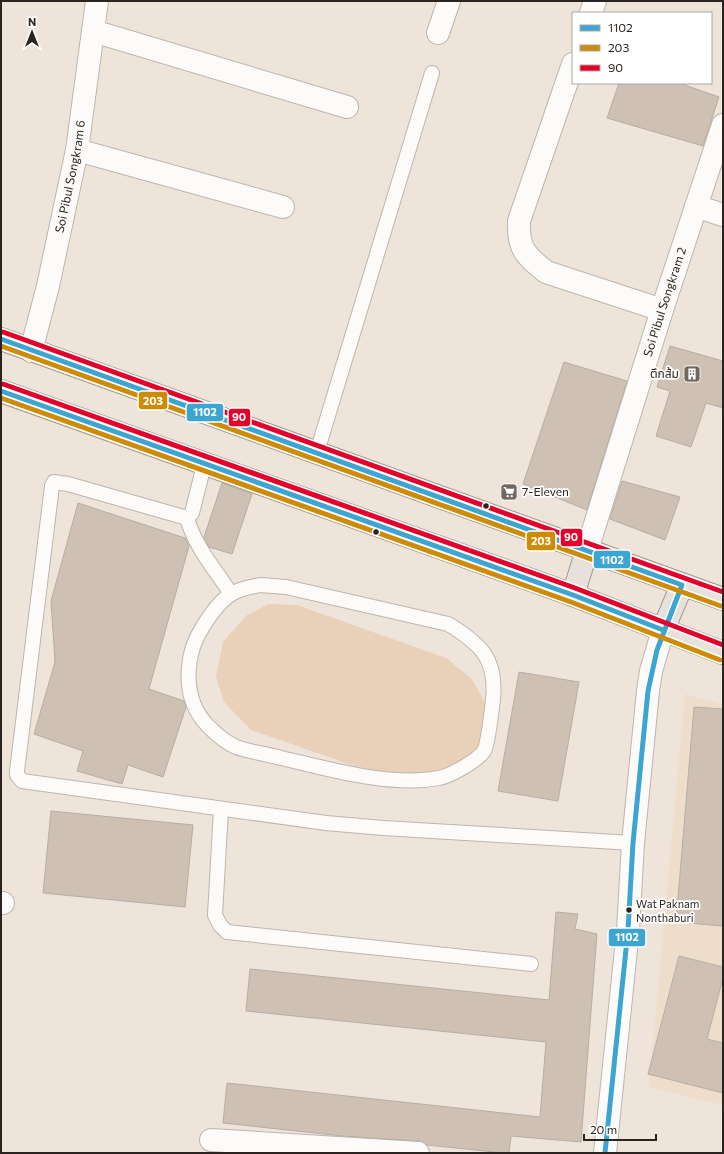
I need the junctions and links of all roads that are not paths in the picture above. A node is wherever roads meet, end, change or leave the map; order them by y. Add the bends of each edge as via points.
1 (97, 1) edge
2 (448, 1) edge
3 (595, 1) edge
4 (591, 12) edge
5 (93, 31) junction
6 (438, 33) dead end
7 (572, 67) edge
8 (432, 73) dead end
9 (347, 107) dead end
10 (723, 125) edge
11 (77, 150) junction
12 (283, 206) dead end
13 (696, 206) junction
14 (723, 215) edge
15 (662, 310) junction
16 (1, 338) edge
17 (31, 351) junction
18 (1, 391) edge
19 (317, 452) junction
20 (204, 465) junction
21 (187, 518) junction
22 (587, 550) junction
23 (682, 585) junction
24 (232, 594) junction
25 (573, 595) junction
26 (723, 599) edge
27 (664, 630) junction
28 (723, 654) edge
29 (221, 809) junction
30 (633, 843) junction
31 (531, 964) dead end
32 (211, 1140) dead end
33 (418, 1153) edge
34 (605, 1153) edge

1 - 5 street, Soi Pibul Songkram 6
2 - 6 street
3 - 4 street
5 - 9 street
5 - 11 street, Soi Pibul Songkram 6
7 - 15 street via 519,221 518,237 527,255 546,272
8 - 19 lane
10 - 13 street, Soi Pibul Songkram 2
11 - 12 street
11 - 17 street, Soi Pibul Songkram 6 via 48,286
13 - 14 street
13 - 15 street, Soi Pibul Songkram 2
15 - 22 street, Soi Pibul Songkram 2
16 - 17 main road
17 - 19 main road
18 - 20 main road
19 - 22 main road
20 - 21 lane via 192,513
20 - 25 main road
21 - 24 lane via 198,545
21 - 29 lane via 54,482 17,775 26,783
22 - 23 main road
22 - 25 main road
23 - 26 main road
23 - 27 main road
24 - 24 lane via 246,587 260,585 286,587 448,624 463,633 490,662 494,678 492,712 484,750 471,762 441,778 403,780 340,772 235,746 209,726 198,713 190,696 189,681 192,651 198,634 208,618
25 - 27 main road
27 - 28 main road
27 - 30 street via 651,671 648,691
29 - 30 lane via 383,828
29 - 31 lane via 215,915 227,932
30 - 34 street via 628,930
32 - 33 street

